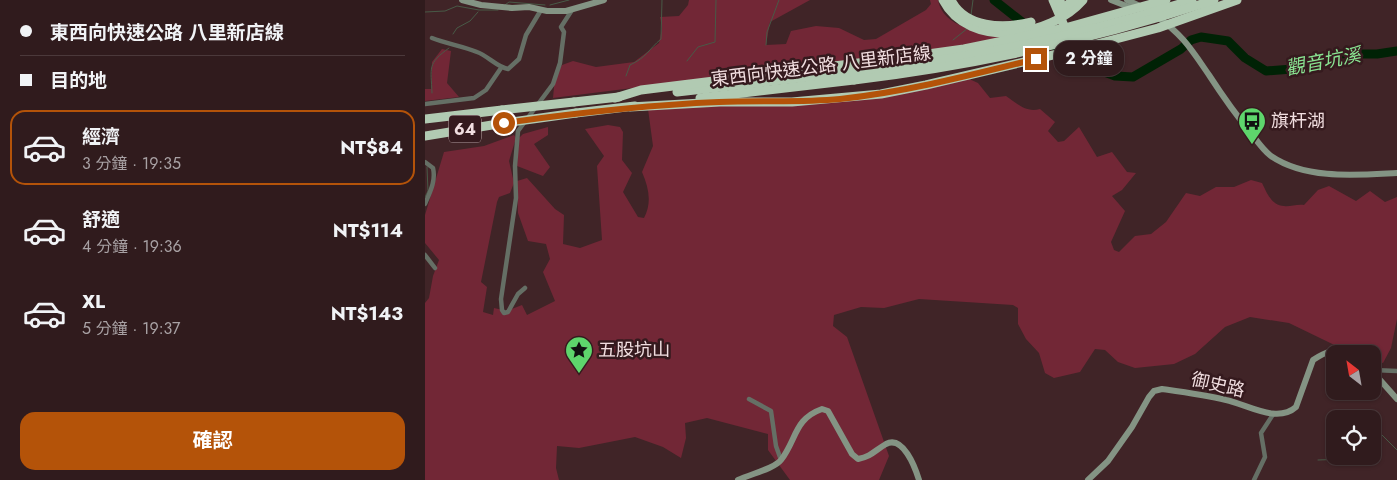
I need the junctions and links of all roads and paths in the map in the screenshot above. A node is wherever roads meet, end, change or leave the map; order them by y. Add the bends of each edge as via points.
1 (462, 0) edge
2 (604, 0) edge
3 (943, 0) edge
4 (951, 0) edge
5 (1053, 0) edge
6 (1060, 0) edge
7 (1111, 0) edge
8 (1127, 0) edge
9 (1166, 0) edge
10 (1192, 0) edge
11 (1214, 0) edge
12 (1237, 0) edge
13 (1082, 1) edge
14 (578, 9) junction
15 (541, 10) junction
16 (1161, 19) junction
17 (1044, 22) junction
18 (1065, 28) junction
19 (432, 38) dead end
20 (1070, 51) junction
21 (501, 68) junction
22 (853, 72) junction
23 (425, 104) edge
24 (630, 107) junction
25 (425, 118) edge
26 (425, 136) edge
27 (425, 162) edge
28 (1397, 173) edge
29 (425, 204) edge
30 (425, 255) edge
31 (435, 268) dead end
32 (525, 288) dead end
33 (1326, 353) edge
34 (1381, 371) edge
35 (1397, 371) edge
36 (1381, 380) edge
37 (749, 399) dead end
38 (1397, 399) edge
39 (1274, 412) junction
40 (781, 460) junction
41 (738, 480) edge
42 (919, 480) edge
43 (1088, 480) edge
44 (1254, 480) edge

1 - 15 street via 481,5
2 - 14 street
3 - 17 highway via 957,19 980,30 1017,31
4 - 17 highway via 964,16 990,25
5 - 18 highway, bridge
6 - 18 highway, bridge
7 - 16 street
8 - 16 street
9 - 18 highway, bridge
10 - 22 highway, 東西向快速公路 八里新店線 / 64, bridge via 1103,27 967,57
11 - 22 highway, 東西向快速公路 八里新店線 / 64, bridge via 1105,34 968,64
12 - 20 highway, bridge via 1158,28
13 - 17 highway via 1064,16
14 - 15 street
14 - 32 street via 570,10 561,27 560,63 553,84 518,131 516,198 501,299 504,313
15 - 21 street via 526,35 519,58 508,69
16 - 28 street via 1185,39 1241,121 1272,156 1289,164 1333,175
18 - 20 highway, bridge
18 - 22 highway
19 - 21 street via 475,51 491,58
20 - 24 highway via 881,94 792,102
21 - 23 street via 486,90 474,98
22 - 24 highway, 東西向快速公路 八里新店線 / 64 via 785,86
22 - 25 highway, 東西向快速公路 八里新店線 / 64, bridge
24 - 26 highway, 東西向快速公路 八里新店線 / 64, bridge
27 - 29 street via 433,168 434,174
30 - 31 street
33 - 39 street, 御史路 via 1313,360 1296,407 1290,411
34 - 35 street
36 - 38 street
37 - 40 street via 771,411
39 - 43 street, 御史路 via 1227,400 1157,390 1149,397 1108,461
39 - 44 street via 1261,433 1265,457
40 - 41 street via 775,466
40 - 42 street via 804,418 825,409 858,459 874,454 887,444 898,443 909,456

